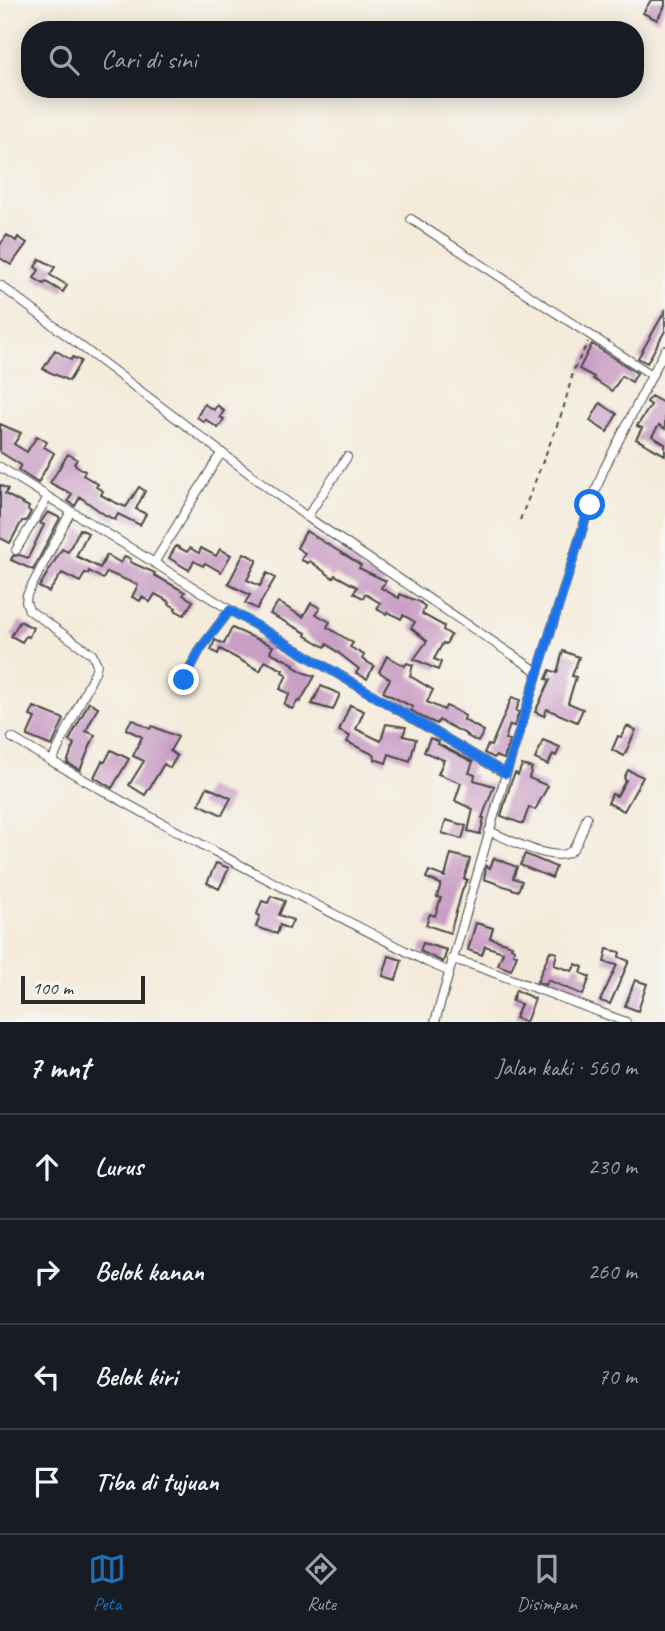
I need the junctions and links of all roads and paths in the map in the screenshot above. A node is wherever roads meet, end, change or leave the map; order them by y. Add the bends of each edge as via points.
1 (411, 219) dead end
2 (0, 285) edge
3 (591, 336) junction
4 (665, 350) edge
5 (652, 375) junction
6 (221, 453) junction
7 (347, 457) dead end
8 (0, 467) edge
9 (48, 497) junction
10 (71, 511) junction
11 (307, 517) junction
12 (520, 520) dead end
13 (16, 550) dead end
14 (154, 563) junction
15 (230, 610) junction
16 (538, 672) junction
17 (184, 680) dead end
18 (12, 738) dead end
19 (52, 761) junction
20 (506, 774) junction
21 (587, 817) dead end
22 (489, 831) junction
23 (452, 959) junction
24 (449, 971) junction
25 (435, 1022) edge
26 (626, 1022) edge

1 - 3 street
2 - 6 street
3 - 5 street
3 - 12 path via 574,369
4 - 5 street
5 - 16 street via 604,469
6 - 11 street
6 - 14 street
7 - 11 street
8 - 9 street
9 - 10 street
9 - 13 street
10 - 14 street
10 - 19 street via 26,602 29,610 92,654 97,664
11 - 16 street
14 - 15 street
15 - 17 street
15 - 20 street
16 - 20 street
18 - 19 street
19 - 24 street via 215,853
20 - 22 street
21 - 22 street via 574,849 565,855 548,855
22 - 23 street
23 - 24 street
23 - 26 street
24 - 25 street

